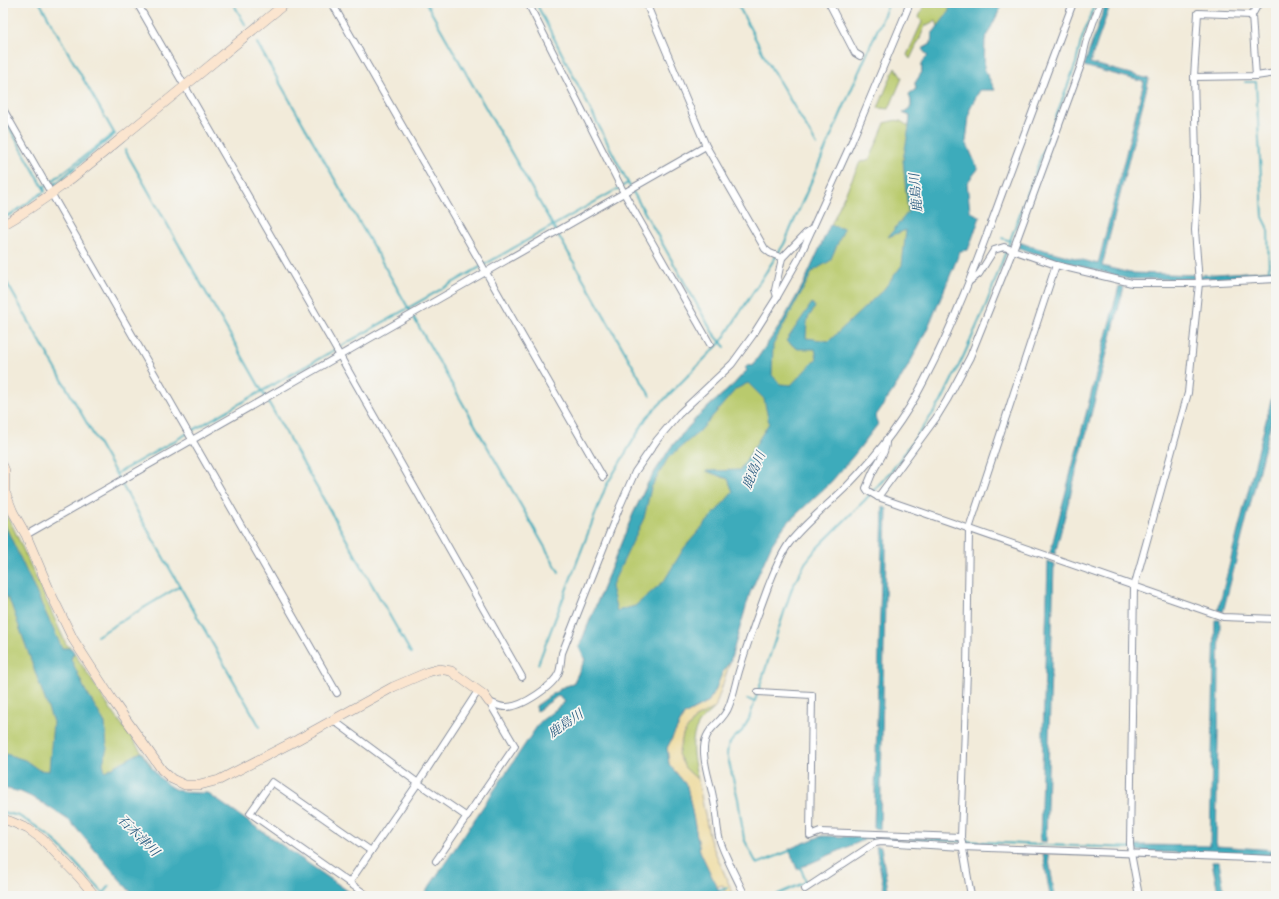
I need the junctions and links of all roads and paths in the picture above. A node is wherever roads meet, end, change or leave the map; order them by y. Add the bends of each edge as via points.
1 (137, 3) edge
2 (286, 3) edge
3 (332, 3) edge
4 (528, 3) edge
5 (646, 3) edge
6 (829, 3) edge
7 (910, 3) edge
8 (1073, 3) edge
9 (1100, 3) edge
10 (1257, 3) edge
11 (1252, 15) junction
12 (860, 56) dead end
13 (1276, 73) edge
14 (1256, 76) junction
15 (1194, 77) junction
16 (184, 86) junction
17 (3, 109) edge
18 (706, 146) junction
19 (626, 192) junction
20 (51, 194) junction
21 (3, 225) edge
22 (813, 229) junction
23 (1013, 246) junction
24 (782, 258) junction
25 (1056, 265) junction
26 (486, 272) junction
27 (1276, 279) edge
28 (969, 282) junction
29 (1199, 283) junction
30 (777, 298) junction
31 (710, 344) dead end
32 (340, 356) junction
33 (192, 440) junction
34 (886, 440) junction
35 (3, 466) edge
36 (603, 477) dead end
37 (876, 497) junction
38 (969, 529) junction
39 (26, 535) junction
40 (1134, 587) junction
41 (1276, 619) edge
42 (522, 677) dead end
43 (478, 691) junction
44 (758, 692) dead end
45 (337, 693) dead end
46 (489, 702) junction
47 (333, 720) junction
48 (418, 784) junction
49 (467, 817) junction
50 (3, 819) edge
51 (961, 837) junction
52 (962, 847) junction
53 (371, 851) junction
54 (1131, 853) junction
55 (1276, 860) edge
56 (436, 861) dead end
57 (349, 883) junction
58 (806, 889) dead end
59 (95, 896) edge
60 (368, 896) edge
61 (745, 896) edge
62 (971, 896) edge
63 (1139, 896) edge

1 - 16 street
2 - 16 street
3 - 26 street
4 - 19 street
5 - 18 street
6 - 12 street via 855,53
7 - 22 street
8 - 28 street
9 - 23 street via 1081,66
10 - 11 street
11 - 14 street
11 - 15 street via 1198,13
13 - 14 street
14 - 15 street
15 - 29 street via 1197,197 1195,230
16 - 20 street
16 - 32 street
17 - 20 street
18 - 19 street
18 - 24 street via 765,249
19 - 26 street
19 - 31 street
20 - 21 street
20 - 33 street
22 - 24 street via 806,232
22 - 30 street
23 - 25 street
23 - 28 street via 994,250 979,274
23 - 37 street via 970,357 947,400
24 - 30 street via 775,290
25 - 29 street via 1132,283
25 - 38 street
26 - 32 street
26 - 36 street
27 - 29 street
28 - 34 street via 946,337 922,384
29 - 40 street via 1188,393
30 - 46 street via 732,364 679,414 635,472 562,653 559,673 533,698 520,704 504,708
32 - 33 street
32 - 42 street
33 - 39 street
33 - 45 street
34 - 37 street via 885,451 866,488
34 - 61 street via 866,466 804,526 785,550 761,606 729,707 724,716 710,729 704,743 718,832
35 - 39 street via 5,492
37 - 38 street
38 - 40 street
38 - 51 street
39 - 47 street via 73,639 113,701 162,770 172,779 185,785 200,785 219,780
40 - 41 street via 1219,616
40 - 54 street
43 - 46 street
43 - 47 street via 451,670 439,669 393,687
43 - 48 street
44 - 51 street via 812,695 810,836 820,832
46 - 49 street via 516,746
47 - 48 street
48 - 49 street
48 - 53 street
49 - 56 street
50 - 59 street via 28,829 42,839
51 - 52 street
52 - 54 street
52 - 58 street via 878,842
52 - 62 street
53 - 57 street
53 - 57 street via 272,782 250,813
54 - 55 street
54 - 63 street
57 - 60 street

